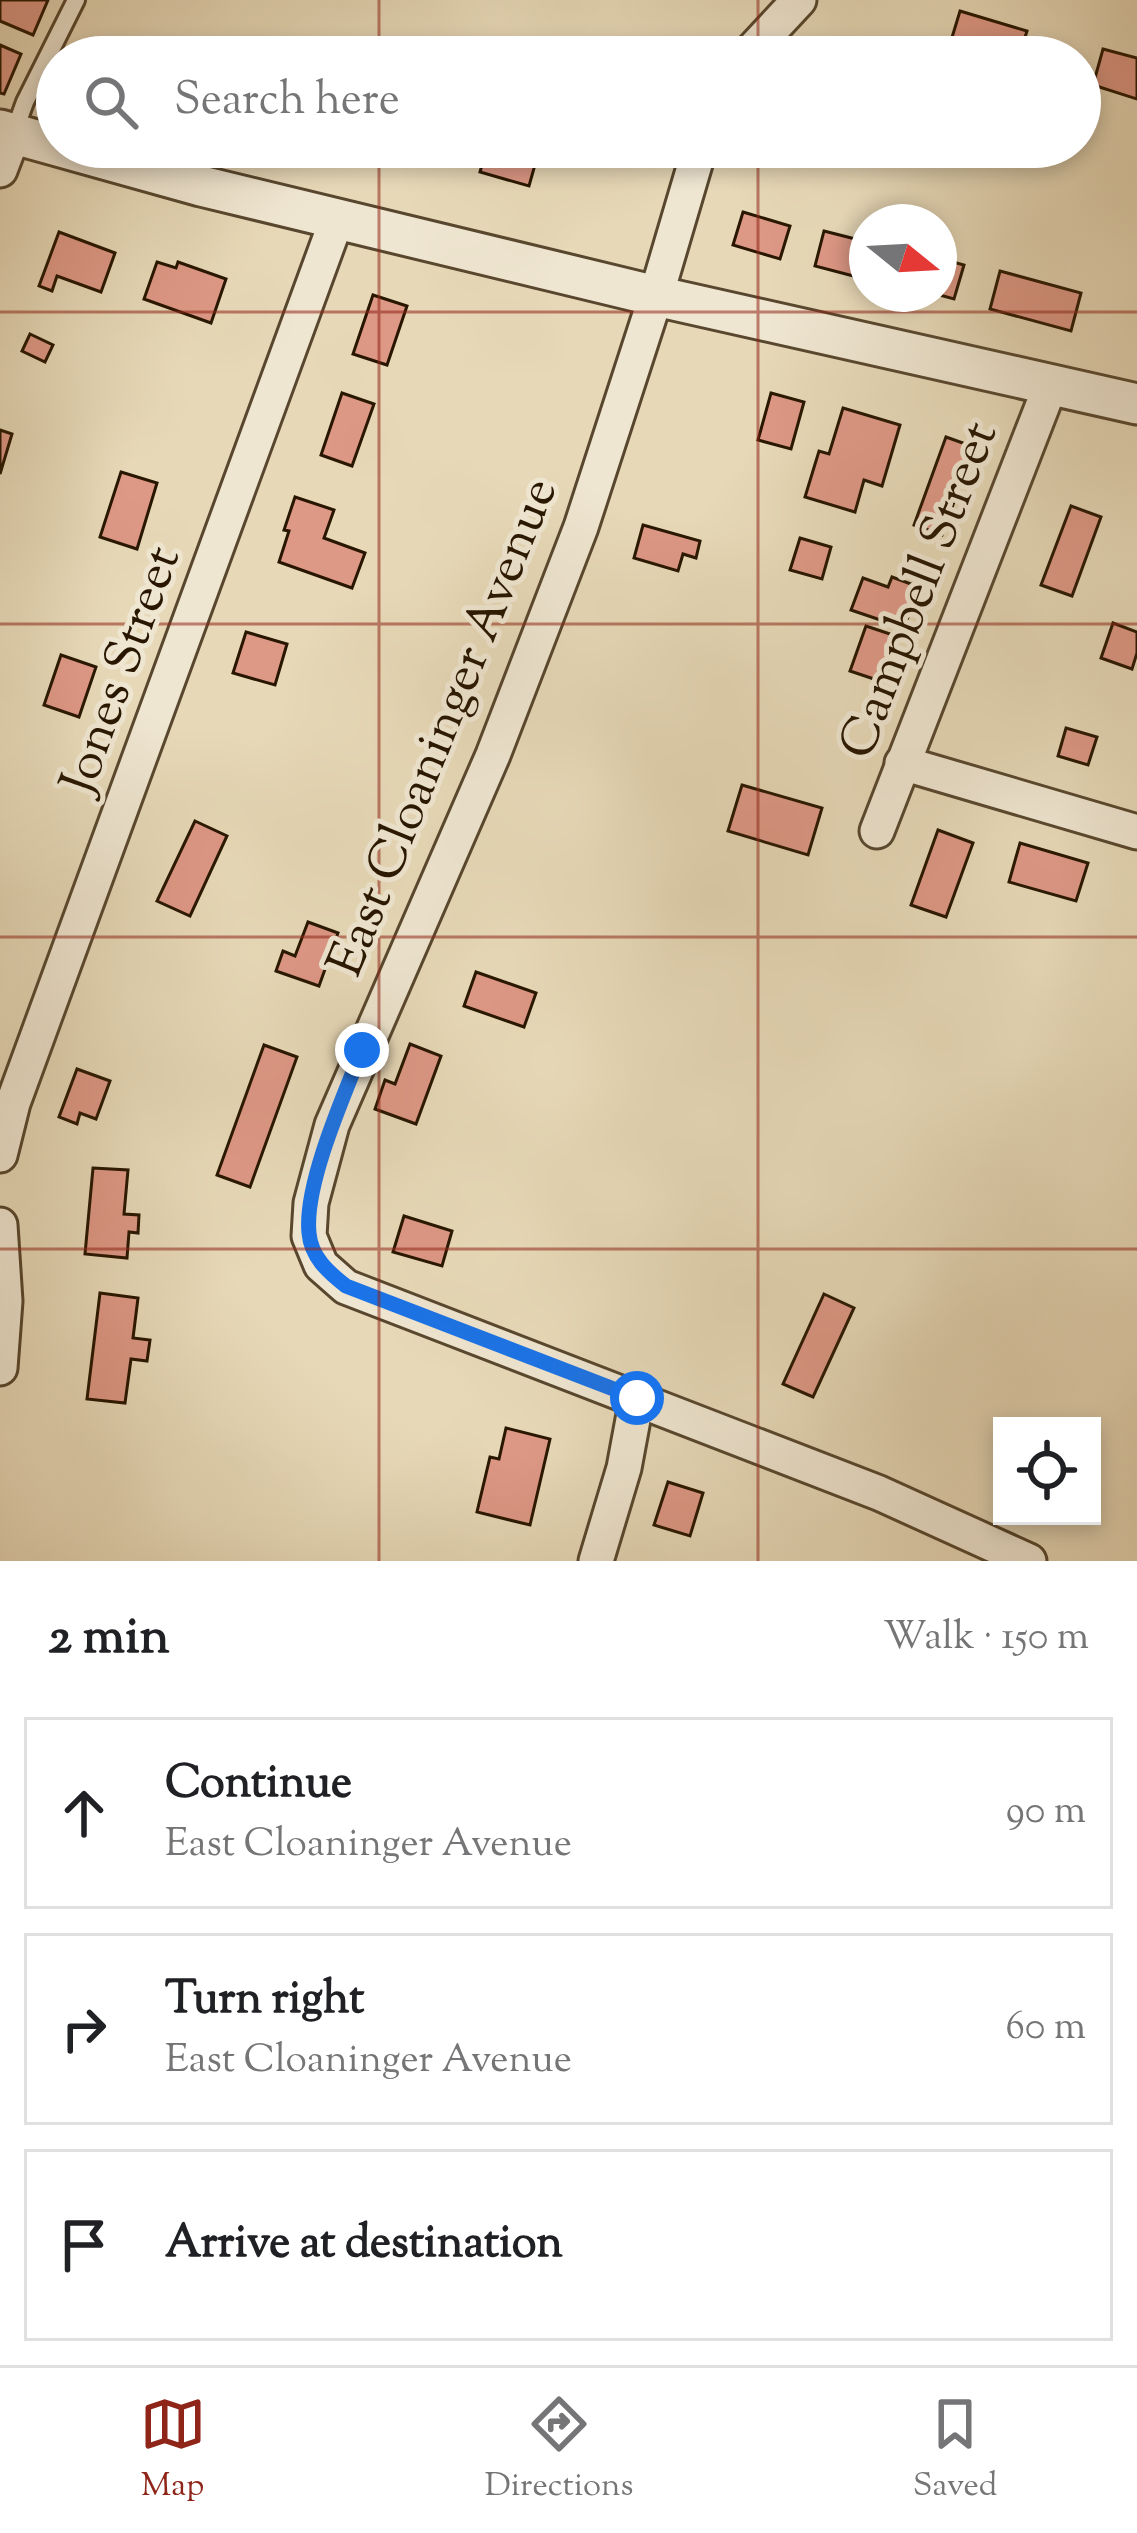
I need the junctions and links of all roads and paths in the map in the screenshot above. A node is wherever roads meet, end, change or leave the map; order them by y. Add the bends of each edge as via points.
1 (76, 0) edge
2 (799, 0) edge
3 (58, 36) edge
4 (766, 36) edge
5 (36, 79) edge
6 (4, 145) edge
7 (36, 152) edge
8 (115, 168) edge
9 (694, 168) edge
10 (338, 219) junction
11 (656, 296) junction
12 (1051, 384) junction
13 (1137, 404) edge
14 (902, 763) junction
15 (877, 831) dead end
16 (1137, 832) edge
17 (0, 1155) edge
18 (0, 1225) edge
19 (0, 1368) edge
20 (637, 1398) junction
21 (596, 1561) edge
22 (1029, 1561) edge

1 - 3 lane
2 - 4 street
5 - 6 lane
6 - 7 street
8 - 10 street
9 - 11 street, East Cloaninger Avenue
10 - 11 street
10 - 17 street, Jones Street
11 - 12 street
11 - 20 street, East Cloaninger Avenue via 581,527 493,755 332,1125 309,1236 321,1265 346,1286
12 - 13 street
12 - 14 street, Campbell Street
14 - 15 street, Campbell Street
14 - 16 street
18 - 19 street
20 - 21 street
20 - 22 street, East Cloaninger Avenue

